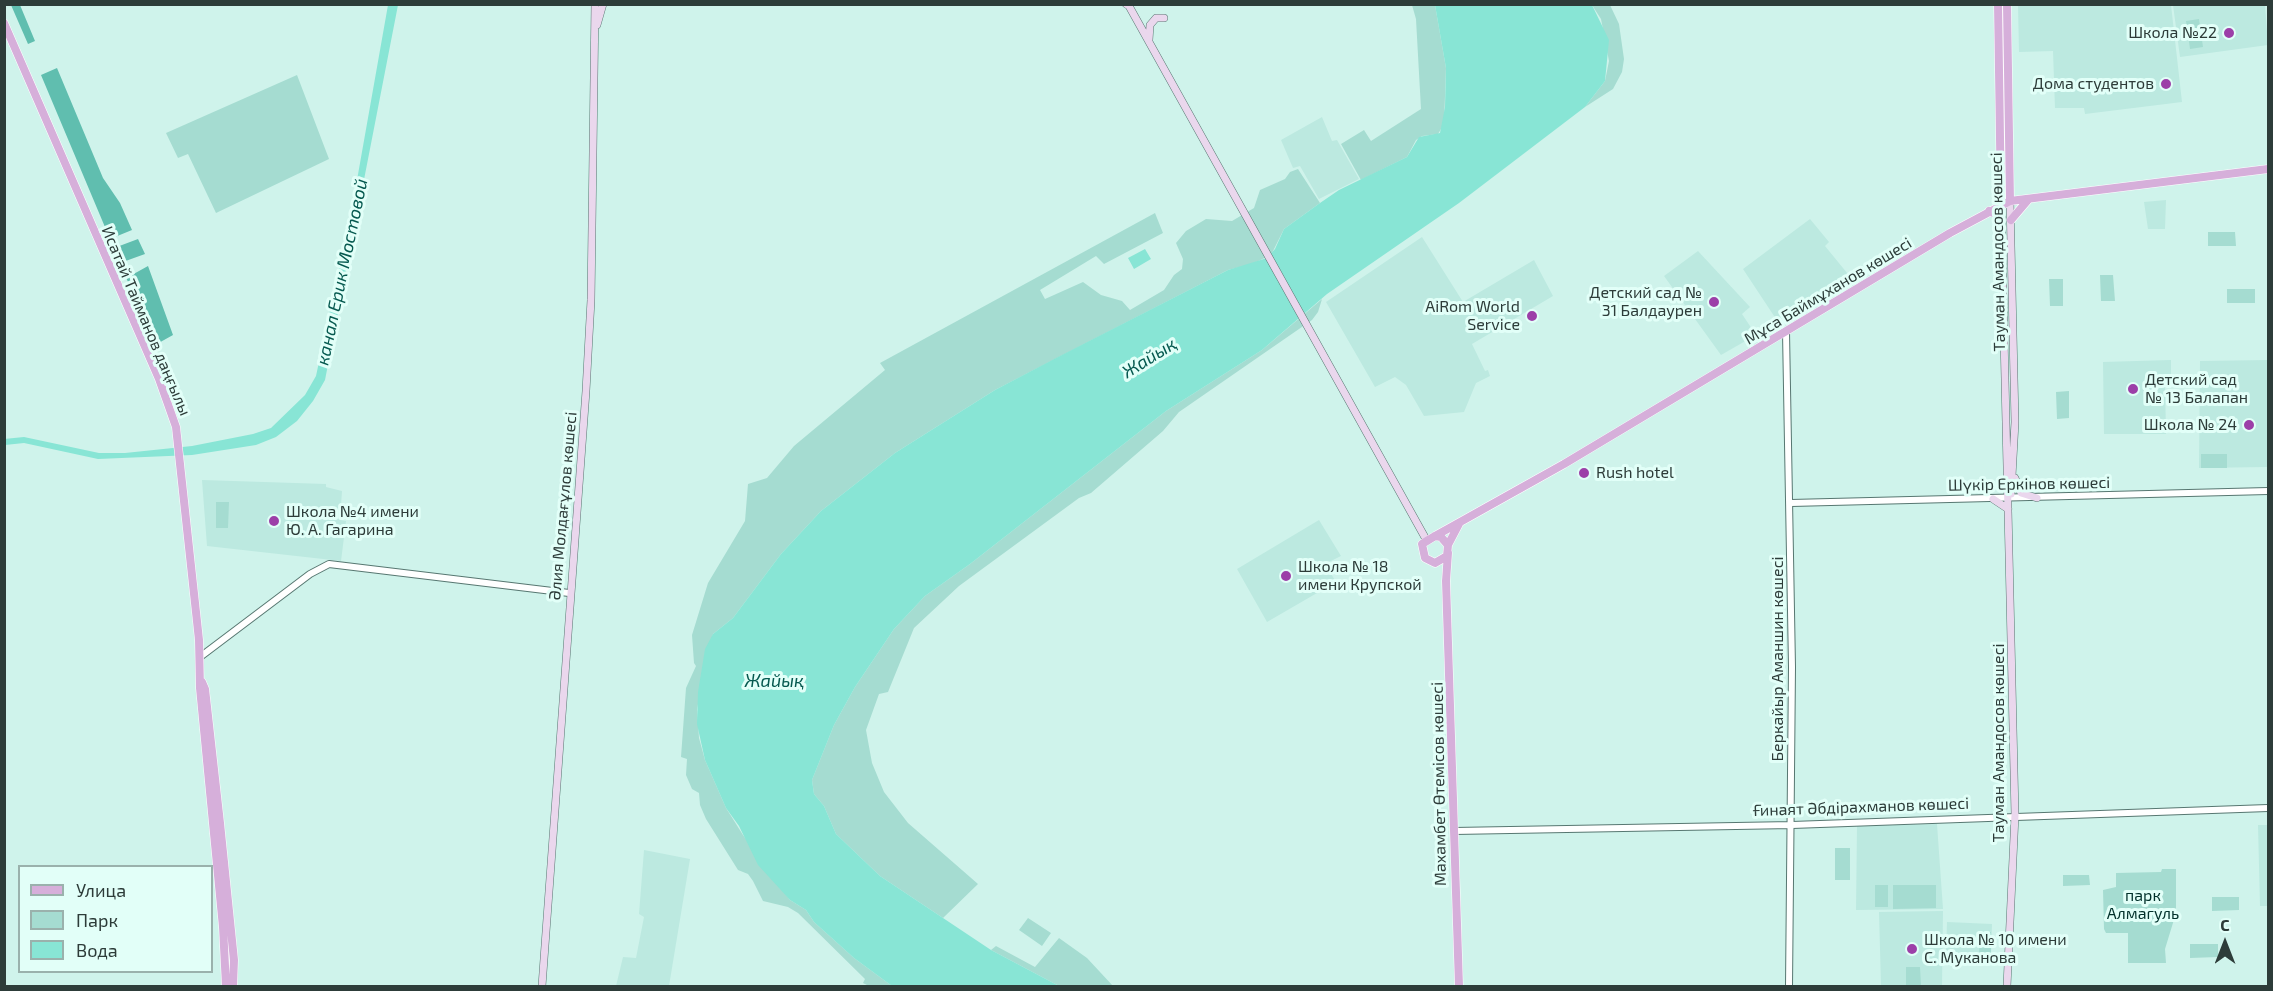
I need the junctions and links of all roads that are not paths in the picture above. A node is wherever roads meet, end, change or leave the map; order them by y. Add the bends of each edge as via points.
1 (595, 4) edge
2 (603, 4) edge
3 (611, 4) edge
4 (1126, 4) edge
5 (1998, 4) edge
6 (2007, 4) edge
7 (601, 14) junction
8 (1164, 18) dead end
9 (4, 23) edge
10 (596, 27) junction
11 (1149, 43) junction
12 (2268, 169) edge
13 (2010, 180) junction
14 (2001, 183) junction
15 (2032, 199) junction
16 (2010, 201) junction
17 (2001, 205) junction
18 (1987, 212) junction
19 (2011, 220) junction
20 (2001, 221) junction
21 (1786, 332) junction
22 (2011, 475) junction
23 (2268, 491) edge
24 (2037, 498) junction
25 (1994, 499) junction
26 (2009, 499) junction
27 (1791, 503) junction
28 (2008, 509) junction
29 (1462, 521) junction
30 (1435, 536) junction
31 (1427, 541) junction
32 (1448, 549) junction
33 (1433, 562) junction
34 (1446, 581) junction
35 (569, 593) junction
36 (200, 657) junction
37 (202, 682) junction
38 (2268, 808) edge
39 (2015, 815) junction
40 (1792, 825) junction
41 (1454, 831) junction
42 (226, 987) edge
43 (233, 987) edge
44 (542, 987) edge
45 (1459, 987) edge
46 (1789, 987) edge
47 (2007, 987) edge

1 - 10 main road, Әлия Молдағұлов көшесі
2 - 7 main road, Әлия Молдағұлов көшесі
3 - 7 main road
4 - 11 main road
5 - 14 main road, Тауман Амандосов көшесі
6 - 13 main road, Тауман Амандосов көшесі
7 - 10 main road, Әлия Молдағұлов көшесі
8 - 11 main road via 1156,18 1150,25
9 - 36 main road, Исатай Тайманов даңғылы via 159,379 179,441
10 - 35 main road, Әлия Молдағұлов көшесі via 588,357
11 - 31 main road
12 - 15 main road, Мұса Баймұханов көшесі
13 - 15 main road via 2019,194
13 - 16 main road, Тауман Амандосов көшесі
14 - 17 main road, Тауман Амандосов көшесі
14 - 18 main road
15 - 16 main road, Мұса Баймұханов көшесі
15 - 19 main road
16 - 17 main road, Мұса Баймұханов көшесі
16 - 19 main road, Тауман Амандосов көшесі
17 - 18 main road, Мұса Баймұханов көшесі
17 - 20 main road, Тауман Амандосов көшесі
18 - 20 main road via 1998,215
18 - 21 main road, Мұса Баймұханов көшесі
19 - 22 main road, Тауман Амандосов көшесі
20 - 22 main road, Тауман Амандосов көшесі
21 - 27 street, Беркайыр Аманшин көшесі
21 - 29 main road, Мұса Баймұханов көшесі
22 - 24 main road via 2020,492
22 - 25 street via 2004,493
22 - 26 main road, Тауман Амандосов көшесі
23 - 24 street, Шүкір Еркінов көшесі
24 - 26 street, Шүкір Еркінов көшесі
24 - 28 street
25 - 26 street, Шүкір Еркінов көшесі
25 - 27 street, Шүкір Еркінов көшесі
25 - 28 main road
26 - 28 main road, Тауман Амандосов көшесі
27 - 40 street, Беркайыр Аманшин көшесі
28 - 39 main road, Тауман Амандосов көшесі
29 - 30 main road, Мұса Баймұханов көшесі
29 - 32 main road
30 - 31 main road
30 - 32 main road via 1441,537
31 - 33 main road via 1422,544 1422,553
32 - 33 main road via 1441,561
32 - 34 main road, Махамбет Өтемісов көшесі
33 - 34 main road
34 - 41 main road, Махамбет Өтемісов көшесі
35 - 36 street via 329,564
35 - 44 main road, Әлия Молдағұлов көшесі
36 - 37 main road, Исатай Тайманов даңғылы
37 - 42 main road, Исатай Тайманов даңғылы
37 - 43 main road, Исатай Тайманов даңғылы via 224,855
38 - 39 street, Ғинаят Әбдірахманов көшесі
39 - 40 street, Ғинаят Әбдірахманов көшесі
39 - 47 main road, Тауман Амандосов көшесі
40 - 41 street, Ғинаят Әбдірахманов көшесі
40 - 46 street, Беркайыр Аманшин көшесі
41 - 45 main road, Махамбет Өтемісов көшесі

